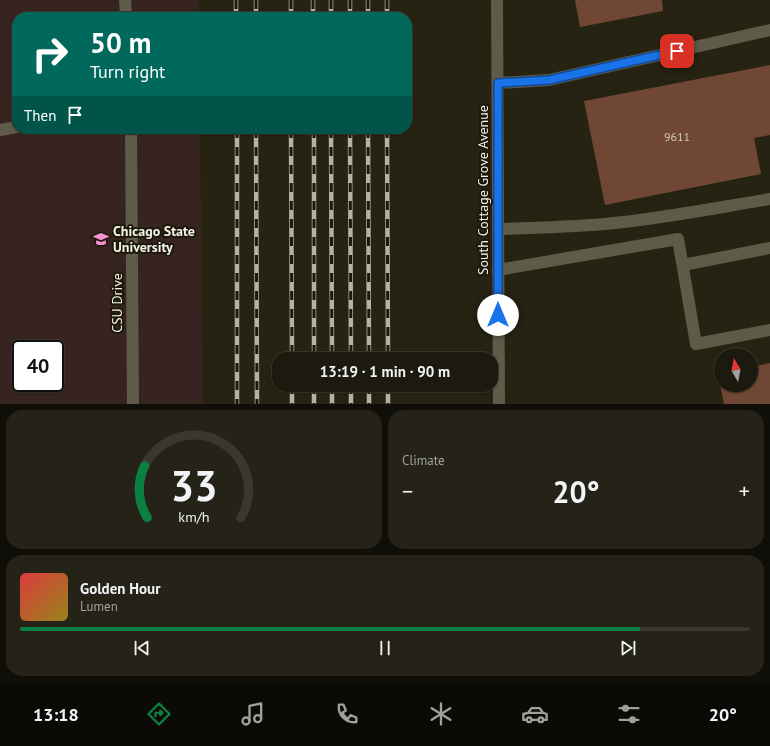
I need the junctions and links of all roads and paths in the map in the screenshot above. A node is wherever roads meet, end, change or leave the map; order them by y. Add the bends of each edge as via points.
1 (125, 0) edge
2 (497, 0) edge
3 (126, 12) edge
4 (770, 30) edge
5 (498, 83) junction
6 (12, 128) edge
7 (0, 130) edge
8 (131, 134) edge
9 (770, 199) edge
10 (498, 229) junction
11 (770, 248) edge
12 (682, 265) junction
13 (498, 270) junction
14 (770, 330) edge
15 (133, 404) edge
16 (499, 404) edge

1 - 3 street
2 - 5 street, South Cottage Grove Avenue
4 - 5 street via 549,80
5 - 10 street, South Cottage Grove Avenue
6 - 7 street
8 - 15 street, CSU Drive
9 - 10 street via 606,224
10 - 13 street, South Cottage Grove Avenue
11 - 12 street
12 - 13 street via 678,239
12 - 14 street via 696,344
13 - 16 street, South Cottage Grove Avenue

